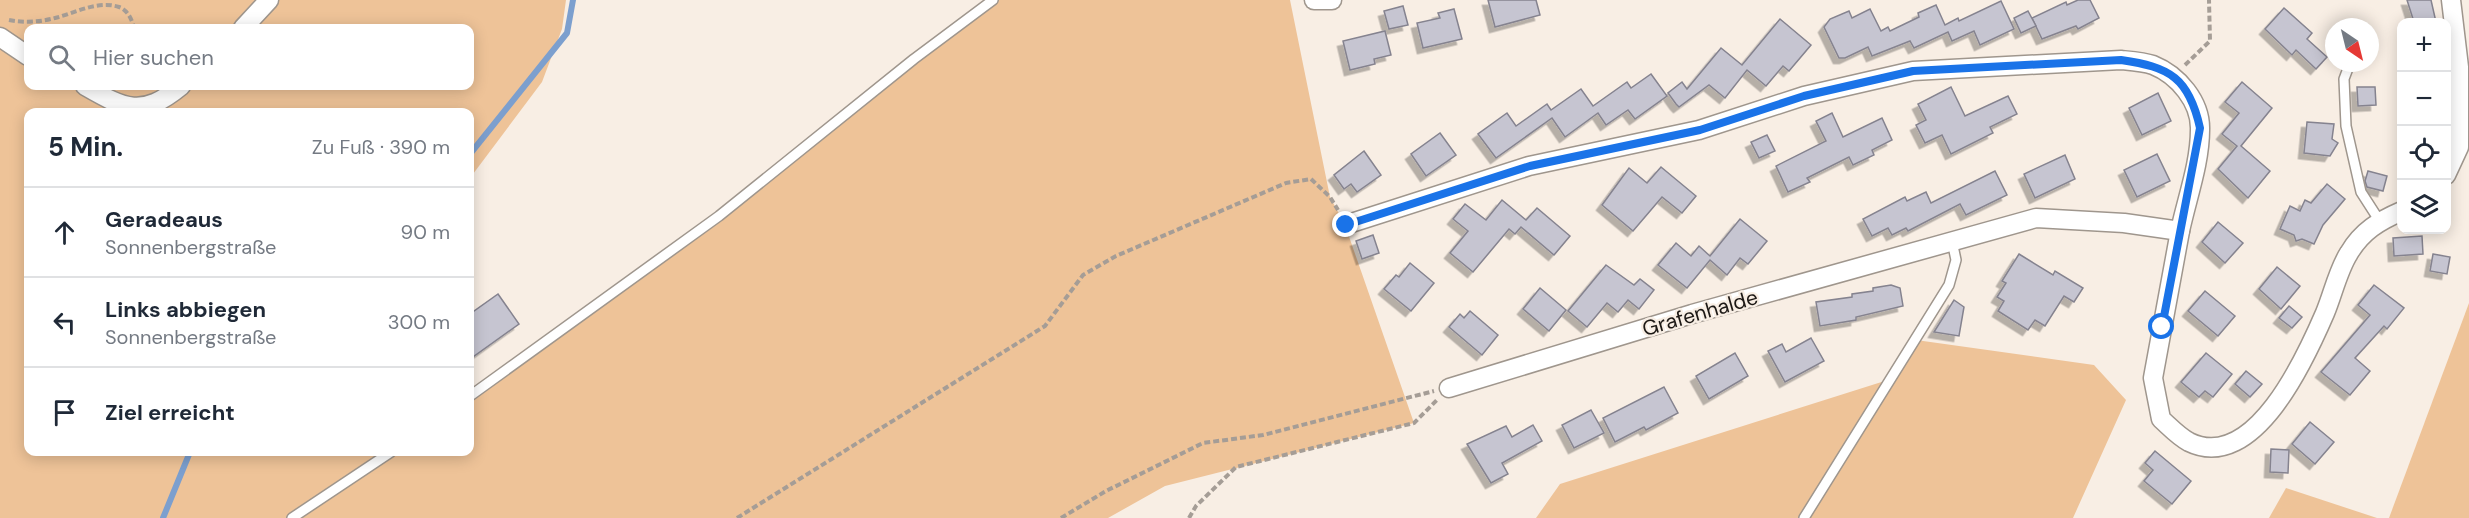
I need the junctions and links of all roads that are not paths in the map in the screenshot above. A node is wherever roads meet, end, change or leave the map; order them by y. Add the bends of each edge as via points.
1 (268, 0) edge
2 (993, 0) edge
3 (1314, 0) edge
4 (1332, 0) edge
5 (2451, 0) edge
6 (247, 24) edge
7 (0, 37) edge
8 (24, 53) edge
9 (2347, 72) edge
10 (93, 90) edge
11 (176, 90) edge
12 (2451, 164) edge
13 (2397, 213) edge
14 (2379, 220) junction
15 (1346, 225) road end
16 (2180, 231) junction
17 (1952, 241) junction
18 (1449, 388) road end
19 (474, 393) edge
20 (385, 456) edge
21 (292, 518) edge
22 (1804, 518) edge

1 - 6 street
2 - 19 lane via 719,216
3 - 4 street
5 - 12 street via 2459,67 2459,147
7 - 8 street
9 - 14 lane via 2346,126 2361,192
10 - 11 street via 125,107 143,107
13 - 14 street
14 - 16 street via 2348,254 2324,316 2273,410 2242,439 2205,447 2190,442 2161,419 2153,378
15 - 16 street via 1530,166 1700,130 1804,96 1913,71 2121,60 2152,65 2173,76 2196,110 2200,128 2197,152
16 - 17 street, Grafenhalde via 2036,218
17 - 18 street, Grafenhalde
17 - 22 lane via 1956,260 1949,285
20 - 21 lane

